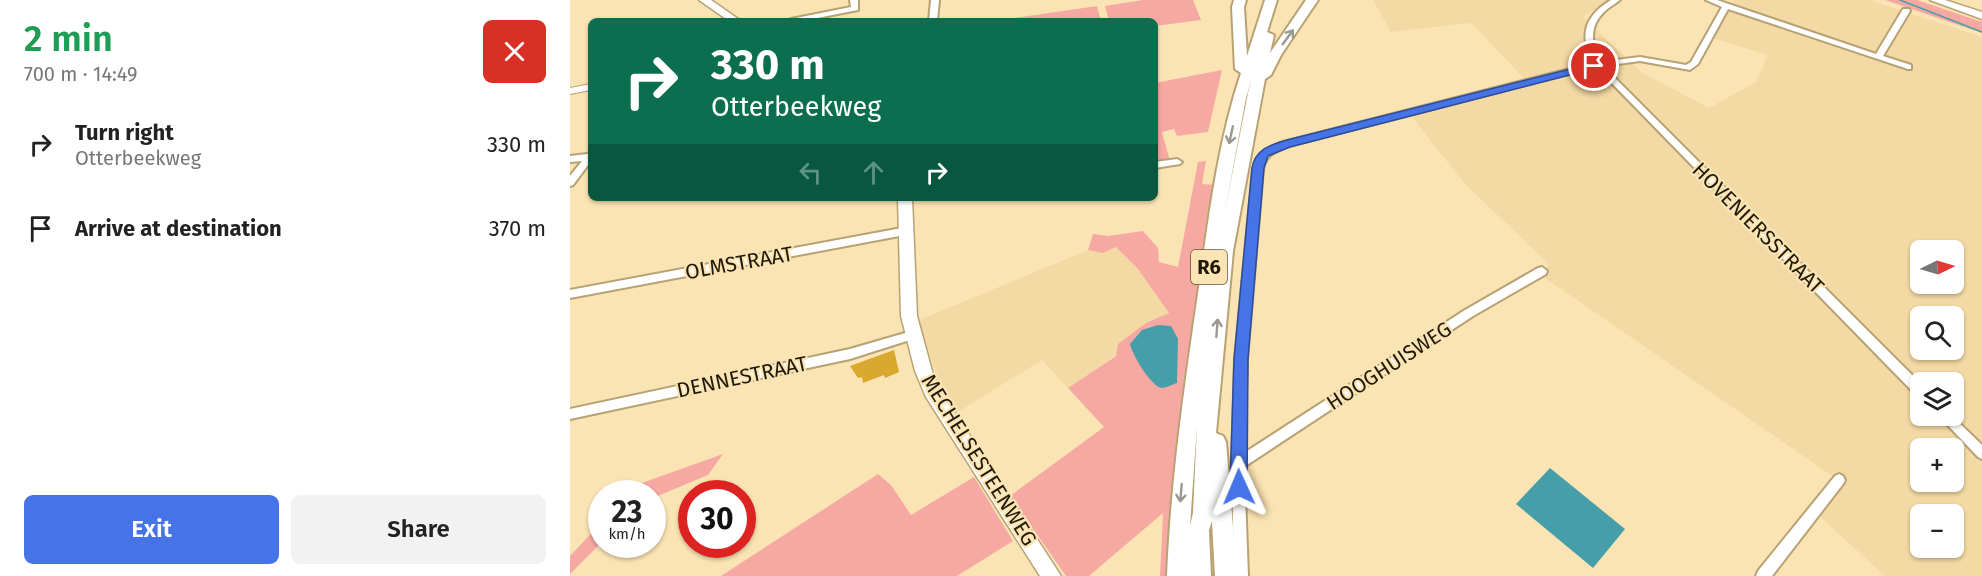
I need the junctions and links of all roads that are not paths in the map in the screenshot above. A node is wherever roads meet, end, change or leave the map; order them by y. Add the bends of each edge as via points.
1 (704, 0) edge
2 (854, 0) edge
3 (935, 0) edge
4 (1240, 0) edge
5 (1270, 0) edge
6 (1279, 0) edge
7 (1312, 0) edge
8 (1616, 0) edge
9 (1710, 0) edge
10 (1935, 0) edge
11 (1726, 6) junction
12 (1906, 11) dead end
13 (1982, 16) edge
14 (731, 18) edge
15 (806, 18) edge
16 (933, 18) edge
17 (1878, 57) junction
18 (1598, 65) junction
19 (1908, 67) dead end
20 (588, 88) edge
21 (1248, 89) junction
22 (570, 91) edge
23 (588, 157) edge
24 (570, 159) edge
25 (588, 160) edge
26 (1177, 162) dead end
27 (1158, 165) edge
28 (570, 183) edge
29 (905, 201) edge
30 (907, 231) junction
31 (1542, 271) dead end
32 (570, 294) edge
33 (912, 335) junction
34 (1199, 351) junction
35 (1910, 381) edge
36 (1213, 387) junction
37 (570, 414) edge
38 (1955, 426) edge
39 (1982, 453) edge
40 (1238, 464) junction
41 (1839, 480) dead end
42 (1199, 532) junction
43 (1051, 576) edge
44 (1178, 576) edge
45 (1200, 576) edge
46 (1226, 576) edge
47 (1241, 576) edge
48 (1763, 576) edge

1 - 14 main road
2 - 15 street via 855,8
3 - 16 street
4 - 21 main road via 1240,78
5 - 21 main road, R6
6 - 21 main road, R6
21 -> 7 main road
8 - 18 street, HOVENIERSSTRAAT via 1599,11 1589,26 1588,42
9 - 11 street
10 - 13 main road
11 - 17 street
11 - 18 street via 1694,64 1687,68 1640,59
12 - 17 street
17 - 19 street
18 - 35 street, HOVENIERSSTRAAT
18 - 40 street via 1264,153 1258,168 1241,359
20 - 22 street
21 -> 34 main road, R6 via 1221,185
36 -> 21 main road, R6 via 1225,251
23 - 24 street
25 - 28 street
26 - 27 street
29 - 30 main road, MECHELSESTEENWEG
30 - 32 street, OLMSTRAAT
30 - 33 main road, MECHELSESTEENWEG via 907,302
31 - 40 street, HOOGHUISWEG
33 - 37 street, DENNESTRAAT via 850,354
33 - 43 main road, MECHELSESTEENWEG via 932,392
34 - 42 main road, R6
34 -> 44 main road via 1186,440
36 - 42 main road, R6
36 - 46 main road
38 - 39 street
40 - 47 street
41 - 48 street
42 - 45 main road, R6

